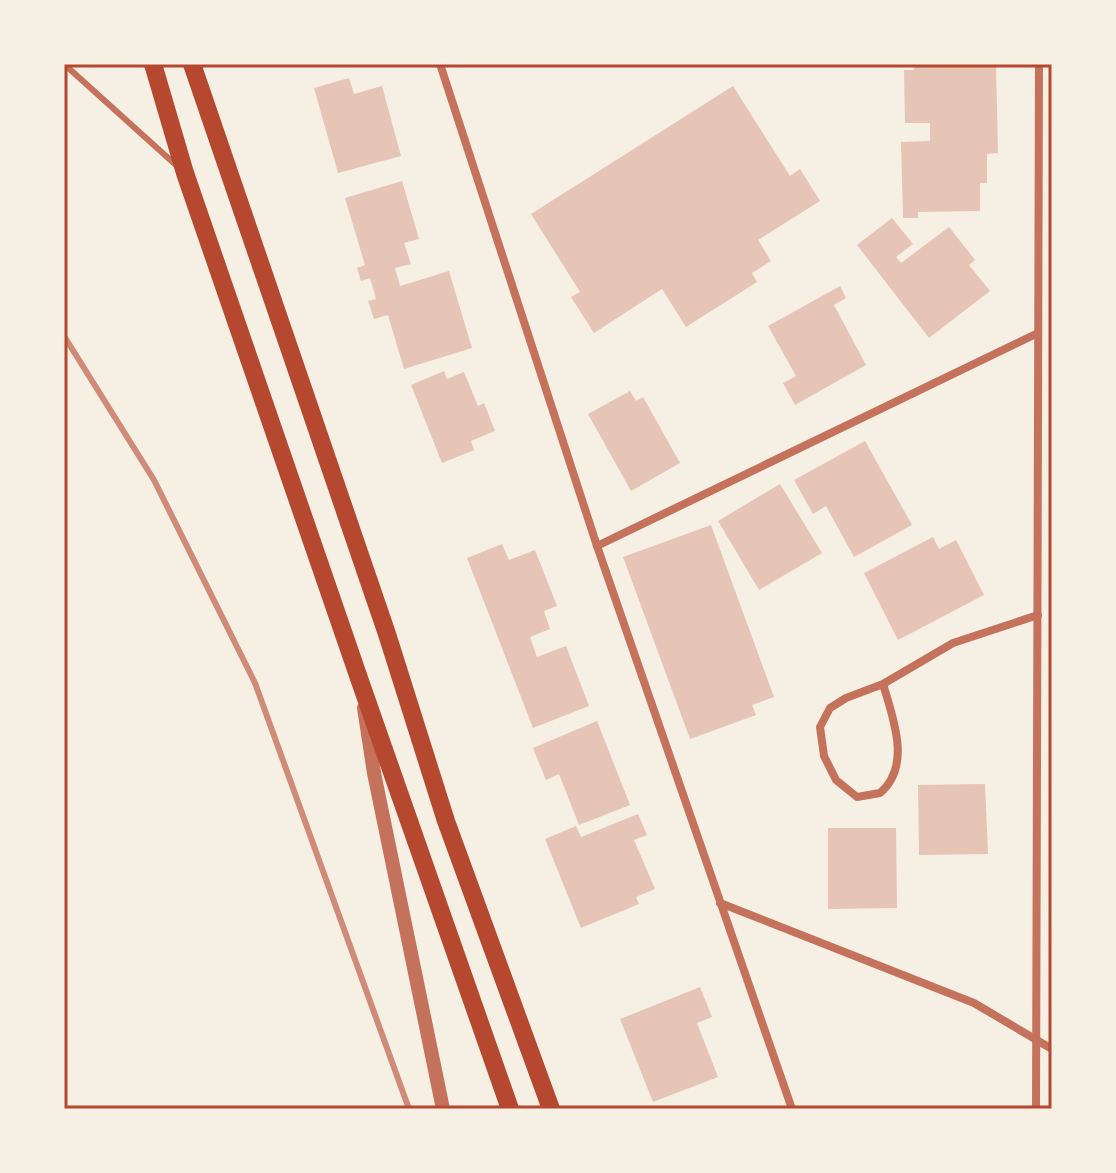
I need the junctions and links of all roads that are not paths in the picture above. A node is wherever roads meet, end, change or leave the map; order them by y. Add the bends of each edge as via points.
1 (64, 64) edge
2 (153, 64) edge
3 (192, 64) edge
4 (440, 64) edge
5 (1039, 64) edge
6 (1040, 133) junction
7 (1052, 133) edge
8 (185, 173) junction
9 (1038, 333) junction
10 (597, 546) junction
11 (1038, 615) junction
12 (361, 684) junction
13 (883, 684) junction
14 (720, 903) junction
15 (1036, 1037) junction
16 (1052, 1049) edge
17 (443, 1109) edge
18 (510, 1109) edge
19 (551, 1109) edge
20 (792, 1109) edge
21 (1036, 1109) edge

1 - 8 lane
2 - 8 main road
3 - 19 main road via 436,792
4 - 10 street
5 - 6 street
6 - 7 street
6 - 9 street
8 - 12 main road
9 - 10 street
9 - 11 street
10 - 14 street
11 - 13 street via 953,643
11 - 15 street
12 - 17 street via 374,773
12 - 18 main road
13 - 13 street via 830,708 820,727 824,756 836,780 857,797 880,793 896,771 896,736
14 - 15 street via 961,998
14 - 20 street
15 - 16 street
15 - 21 street

